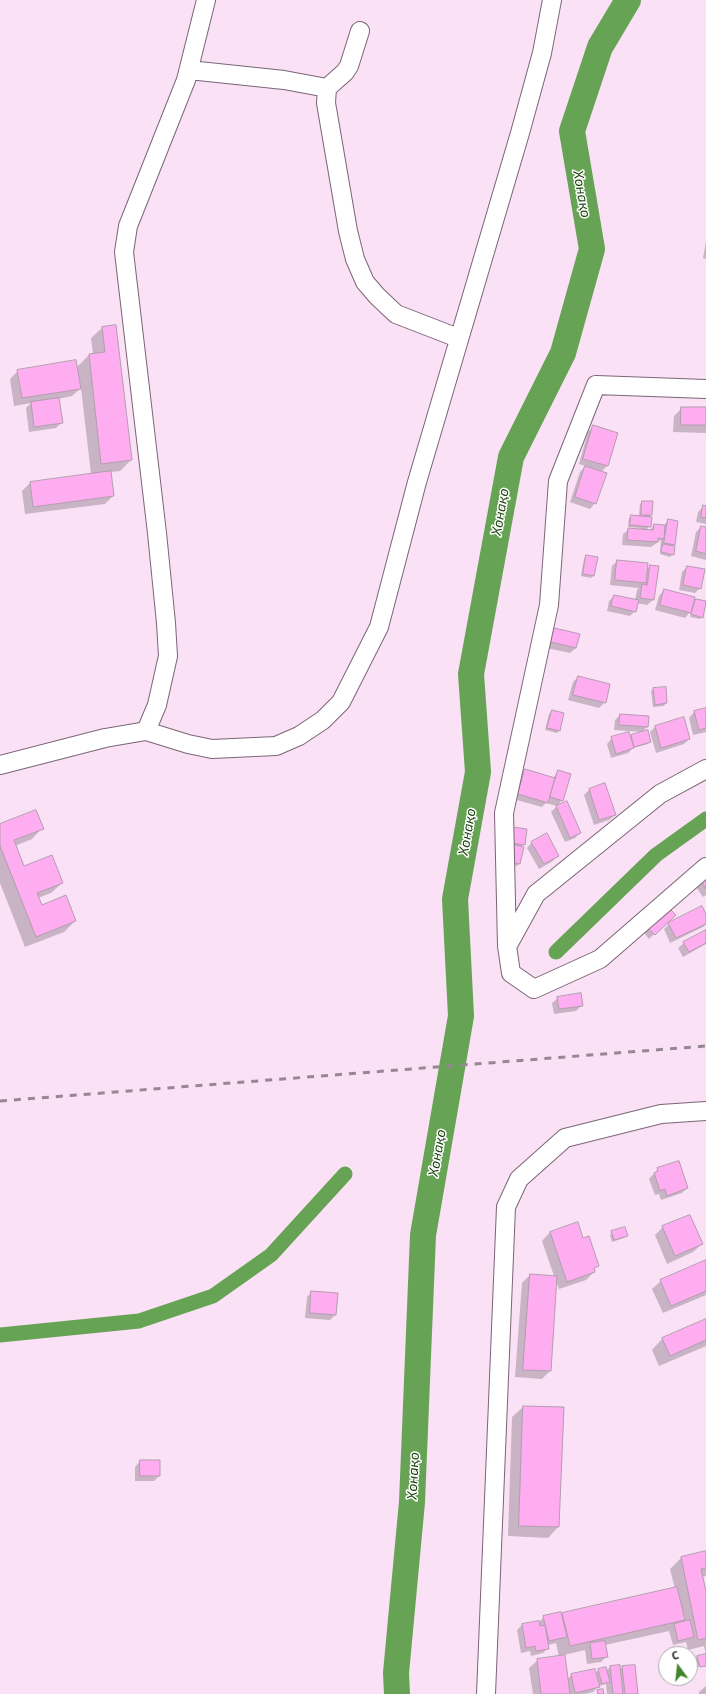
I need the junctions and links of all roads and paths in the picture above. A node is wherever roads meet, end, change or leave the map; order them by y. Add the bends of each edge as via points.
1 (206, 0) edge
2 (552, 0) edge
3 (360, 31) dead end
4 (189, 70) junction
5 (327, 88) junction
6 (458, 338) junction
7 (706, 389) edge
8 (146, 731) junction
9 (0, 765) edge
10 (706, 769) edge
11 (706, 867) edge
12 (508, 946) junction
13 (706, 1111) edge
14 (486, 1694) edge

1 - 4 street
2 - 6 street via 542,53 522,125
3 - 5 street via 349,66
4 - 5 street via 284,80
4 - 8 street via 180,99 128,226 124,252 150,470 168,656 157,705
5 - 6 street via 326,103 348,231 355,259 365,282 396,314
6 - 8 street via 378,628 341,702 323,720 299,736 276,746 212,749
7 - 12 street via 596,385 558,481 549,605 504,813
8 - 9 street via 106,738
10 - 12 street via 660,794 536,894
11 - 12 street via 600,959 534,989 511,973
13 - 14 street via 661,1114 565,1138 519,1179 506,1208

